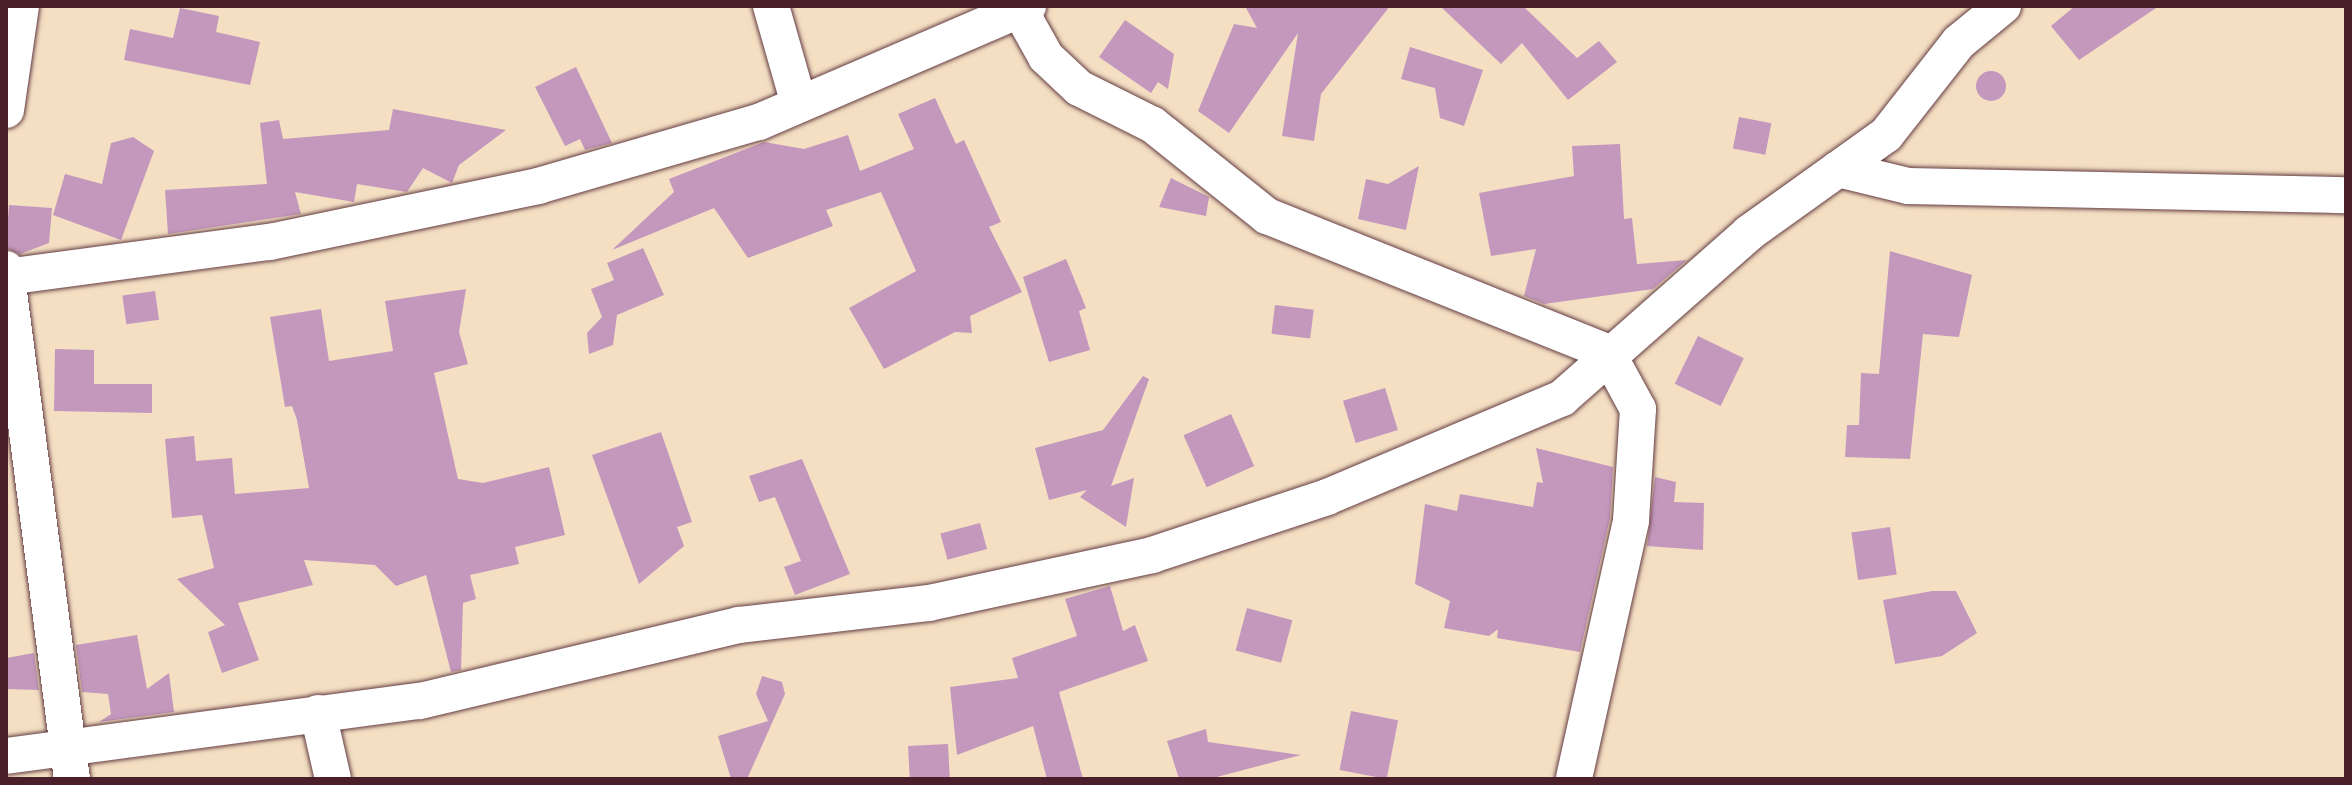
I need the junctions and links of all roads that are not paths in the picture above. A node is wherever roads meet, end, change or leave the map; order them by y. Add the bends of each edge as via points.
1 (21, 6) edge
2 (771, 6) edge
3 (2003, 6) edge
4 (1025, 10) edge
5 (799, 104) junction
6 (6, 110) edge
7 (1838, 169) junction
8 (2346, 195) edge
9 (7, 275) edge
10 (1607, 352) junction
11 (318, 713) junction
12 (6, 756) edge
13 (70, 766) edge
14 (333, 779) edge
15 (1574, 779) edge

1 - 6 street
2 - 5 street
3 - 7 street via 1959,42 1886,135
4 - 5 street
4 - 10 street via 1046,57 1079,88 1153,125 1267,216
5 - 9 street via 538,186 270,242
7 - 8 street via 1908,186
7 - 10 street
9 - 13 street
10 - 11 street via 1562,398 1327,497 1152,555 929,603 739,625 420,701
10 - 15 street via 1638,409 1631,521
11 - 13 street
11 - 14 street
12 - 13 street

